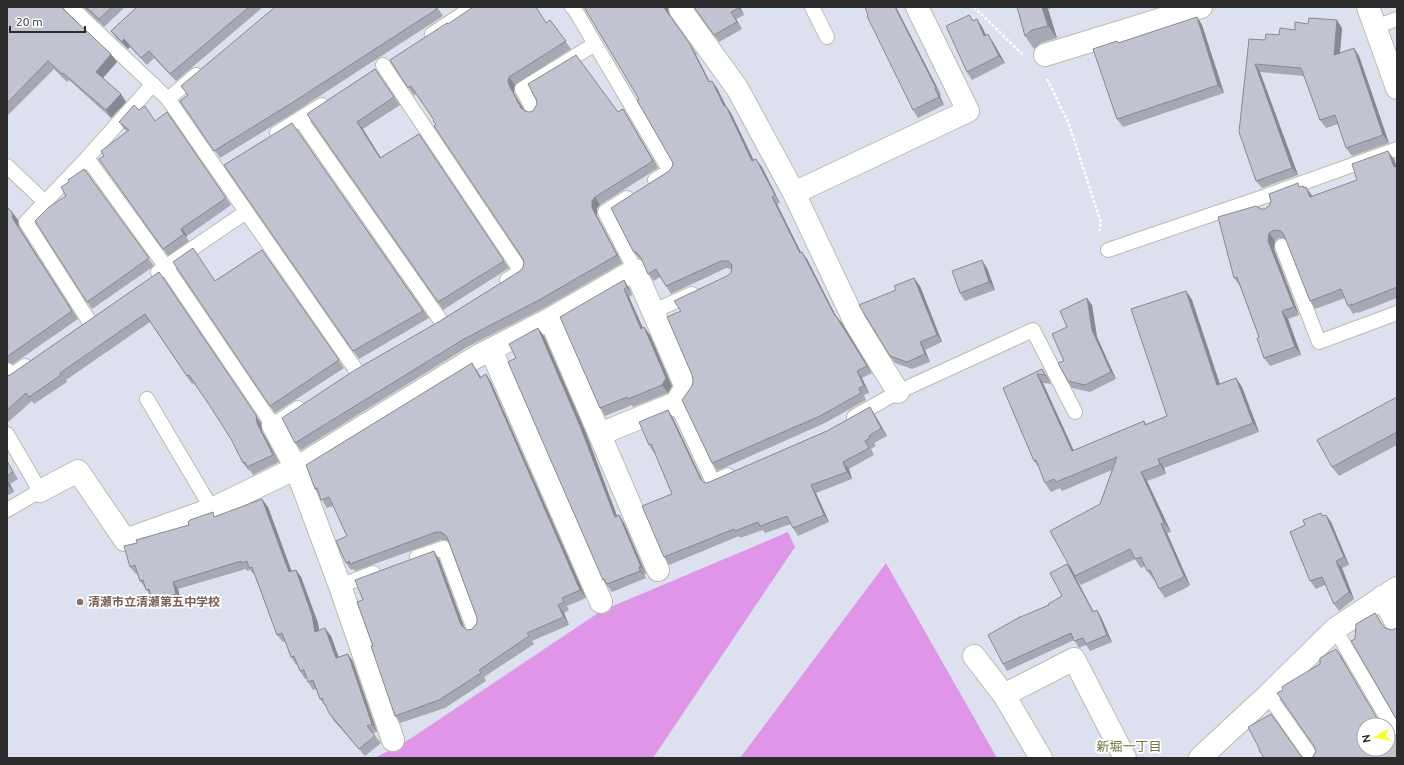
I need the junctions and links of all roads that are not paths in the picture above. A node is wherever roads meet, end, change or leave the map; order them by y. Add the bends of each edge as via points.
1 (70, 7) edge
2 (473, 7) edge
3 (572, 7) edge
4 (683, 7) edge
5 (812, 7) edge
6 (917, 7) edge
7 (1201, 7) edge
8 (1371, 17) edge
9 (1397, 19) edge
10 (115, 28) edge
11 (826, 37) dead end
12 (104, 38) junction
13 (422, 40) edge
14 (595, 44) junction
15 (1035, 56) road end
16 (396, 57) edge
17 (384, 65) junction
18 (204, 68) edge
19 (371, 73) edge
20 (153, 84) junction
21 (1397, 88) edge
22 (168, 98) junction
23 (332, 98) edge
24 (534, 111) edge
25 (300, 119) junction
26 (268, 138) edge
27 (1397, 149) edge
28 (87, 158) junction
29 (230, 162) edge
30 (7, 166) edge
31 (217, 170) junction
32 (794, 193) junction
33 (45, 202) junction
34 (246, 212) junction
35 (1282, 246) edge
36 (1108, 250) dead end
37 (166, 267) junction
38 (635, 270) junction
39 (147, 280) edge
40 (495, 287) edge
41 (702, 289) edge
42 (654, 311) junction
43 (102, 312) edge
44 (454, 312) edge
45 (1397, 313) edge
46 (550, 319) junction
47 (441, 320) junction
48 (90, 321) junction
49 (428, 328) edge
50 (76, 330) edge
51 (491, 350) junction
52 (37, 357) edge
53 (369, 362) edge
54 (7, 370) edge
55 (356, 370) junction
56 (343, 378) edge
57 (898, 392) junction
58 (147, 399) dead end
59 (312, 399) edge
60 (676, 403) junction
61 (1075, 412) dead end
62 (843, 423) edge
63 (273, 425) junction
64 (7, 434) edge
65 (600, 434) junction
66 (296, 468) junction
67 (742, 469) edge
68 (40, 491) junction
69 (212, 509) junction
70 (7, 510) edge
71 (407, 561) edge
72 (384, 569) edge
73 (658, 570) dead end
74 (340, 586) junction
75 (1390, 593) edge
76 (601, 602) dead end
77 (1397, 624) edge
78 (474, 629) edge
79 (1335, 629) junction
80 (974, 656) dead end
81 (1004, 695) junction
82 (1268, 695) junction
83 (1397, 735) edge
84 (393, 740) dead end
85 (1041, 758) edge
86 (1125, 758) edge
87 (1200, 758) edge
88 (1312, 758) edge

1 - 12 lane
2 - 13 lane
3 - 14 lane
4 - 32 street via 680,8 737,88
5 - 11 lane
6 - 32 street via 968,111
7 - 15 street
8 - 9 lane
8 - 21 street
10 - 12 lane
12 - 20 lane
14 - 24 lane via 522,89
14 - 38 lane via 670,171 605,212
16 - 17 lane
17 - 19 lane
17 - 40 lane via 522,271
18 - 22 lane
20 - 22 lane
20 - 28 lane
22 - 31 lane
23 - 25 lane
25 - 26 lane
25 - 47 lane
27 - 36 lane via 1265,203
28 - 33 lane
28 - 37 lane
29 - 31 lane
30 - 33 lane
31 - 34 lane
32 - 57 street via 855,322
33 - 48 lane via 26,222
34 - 37 lane
34 - 55 lane
35 - 45 lane via 1319,342
37 - 39 lane
37 - 63 lane
38 - 42 street
38 - 46 street
41 - 42 lane
42 - 60 street via 686,387
43 - 48 lane
44 - 47 lane
46 - 51 street
46 - 65 street
47 - 49 lane
48 - 50 lane
51 - 66 street
51 - 76 street
52 - 54 lane via 11,376
53 - 55 lane
55 - 56 lane
57 - 61 lane via 1033,330
57 - 62 lane
58 - 69 lane
59 - 63 lane
60 - 65 street
60 - 67 lane via 713,482
63 - 66 street
64 - 68 lane
65 - 73 street
66 - 69 street
66 - 74 street
68 - 69 street via 78,470 125,540
68 - 70 lane
71 - 78 lane via 444,548
72 - 74 lane
74 - 84 street
75 - 77 street
75 - 79 street
79 - 82 street
79 - 83 lane
80 - 81 street
81 - 85 street
81 - 86 street via 1074,659
82 - 87 street
82 - 88 lane

